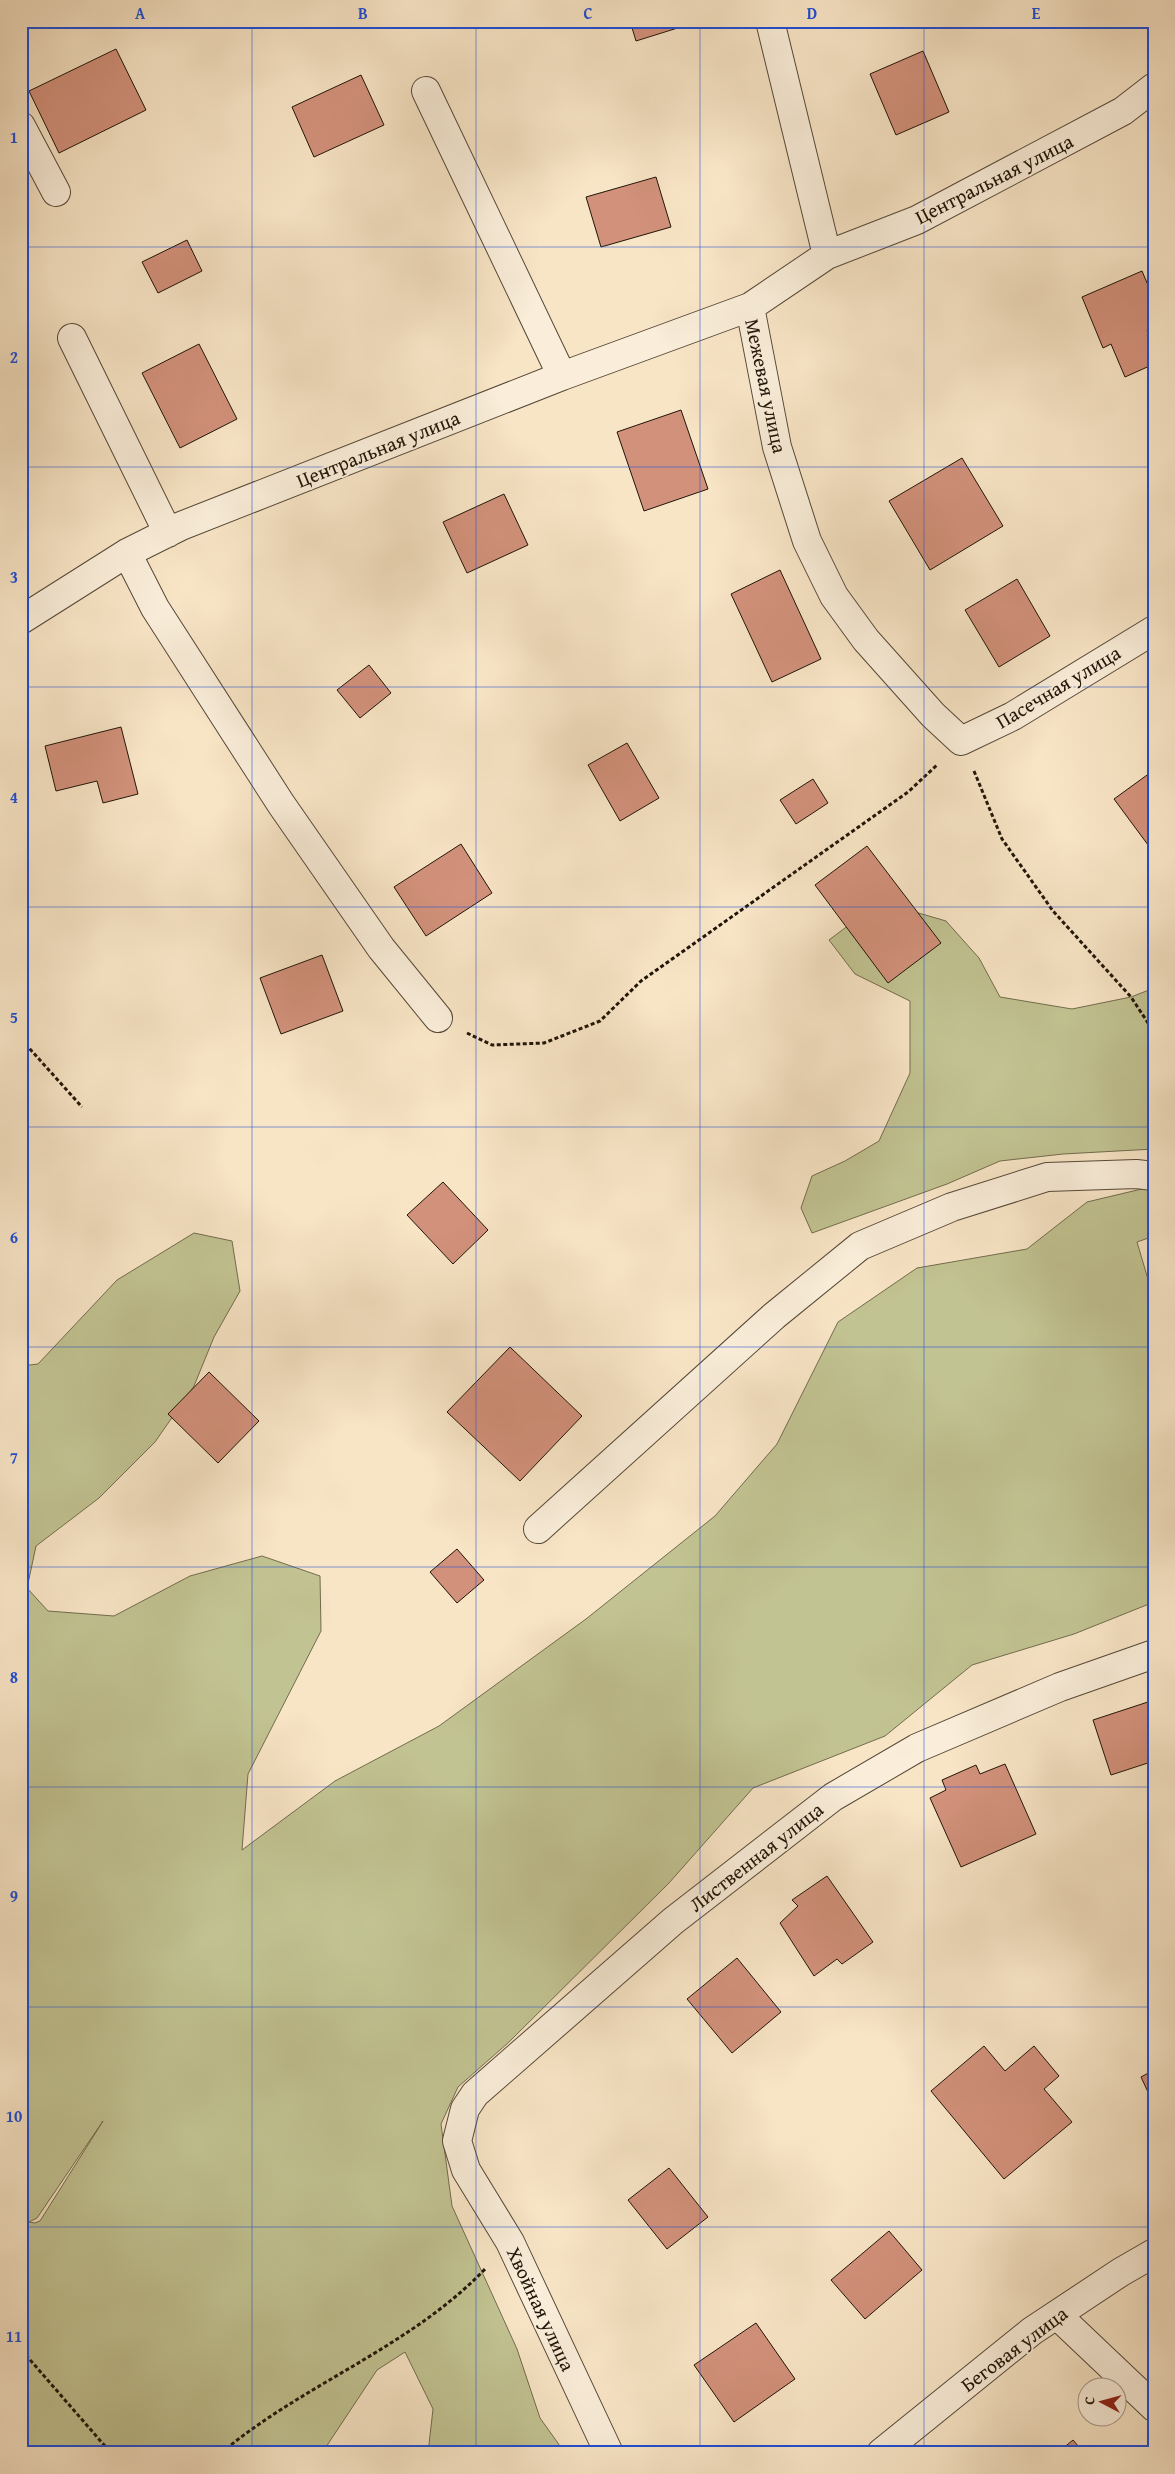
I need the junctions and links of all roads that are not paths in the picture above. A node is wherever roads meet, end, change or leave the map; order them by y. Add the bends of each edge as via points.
1 (770, 21) edge
2 (1154, 87) edge
3 (426, 91) dead end
4 (21, 126) edge
5 (56, 192) dead end
6 (827, 256) junction
7 (750, 307) junction
8 (72, 338) dead end
9 (562, 376) junction
10 (168, 533) junction
11 (127, 553) junction
12 (21, 620) edge
13 (1154, 630) edge
14 (961, 741) joint
15 (438, 1018) road end
16 (1154, 1176) edge
17 (538, 1529) dead end
18 (1154, 1654) edge
19 (466, 2170) joint
20 (1154, 2253) edge
21 (1057, 2315) junction
22 (1154, 2406) edge
23 (609, 2453) edge
24 (881, 2453) edge

1 - 6 street
2 - 6 street, Центральная улица via 1123,111 925,216
3 - 9 street
4 - 5 street
6 - 7 street, Межевая улица
7 - 9 street, Центральная улица
7 - 14 street, Межевая улица via 778,447 807,541 834,596 866,640 933,715
8 - 10 street
9 - 10 street, Центральная улица
10 - 11 street, Центральная улица
11 - 12 street, Центральная улица
11 - 15 street via 155,608 281,804 381,948
13 - 14 street, Пасечная улица via 1012,716
16 - 17 street via 1047,1177 952,1207 860,1246 774,1316
18 - 19 street, Лиственная улица via 1060,1687 917,1748 833,1797 673,1922 475,2094 465,2109 457,2141
19 - 23 street, Хвойная улица via 510,2242
20 - 21 street, Беговая улица
21 - 22 street
21 - 24 street, Беговая улица

